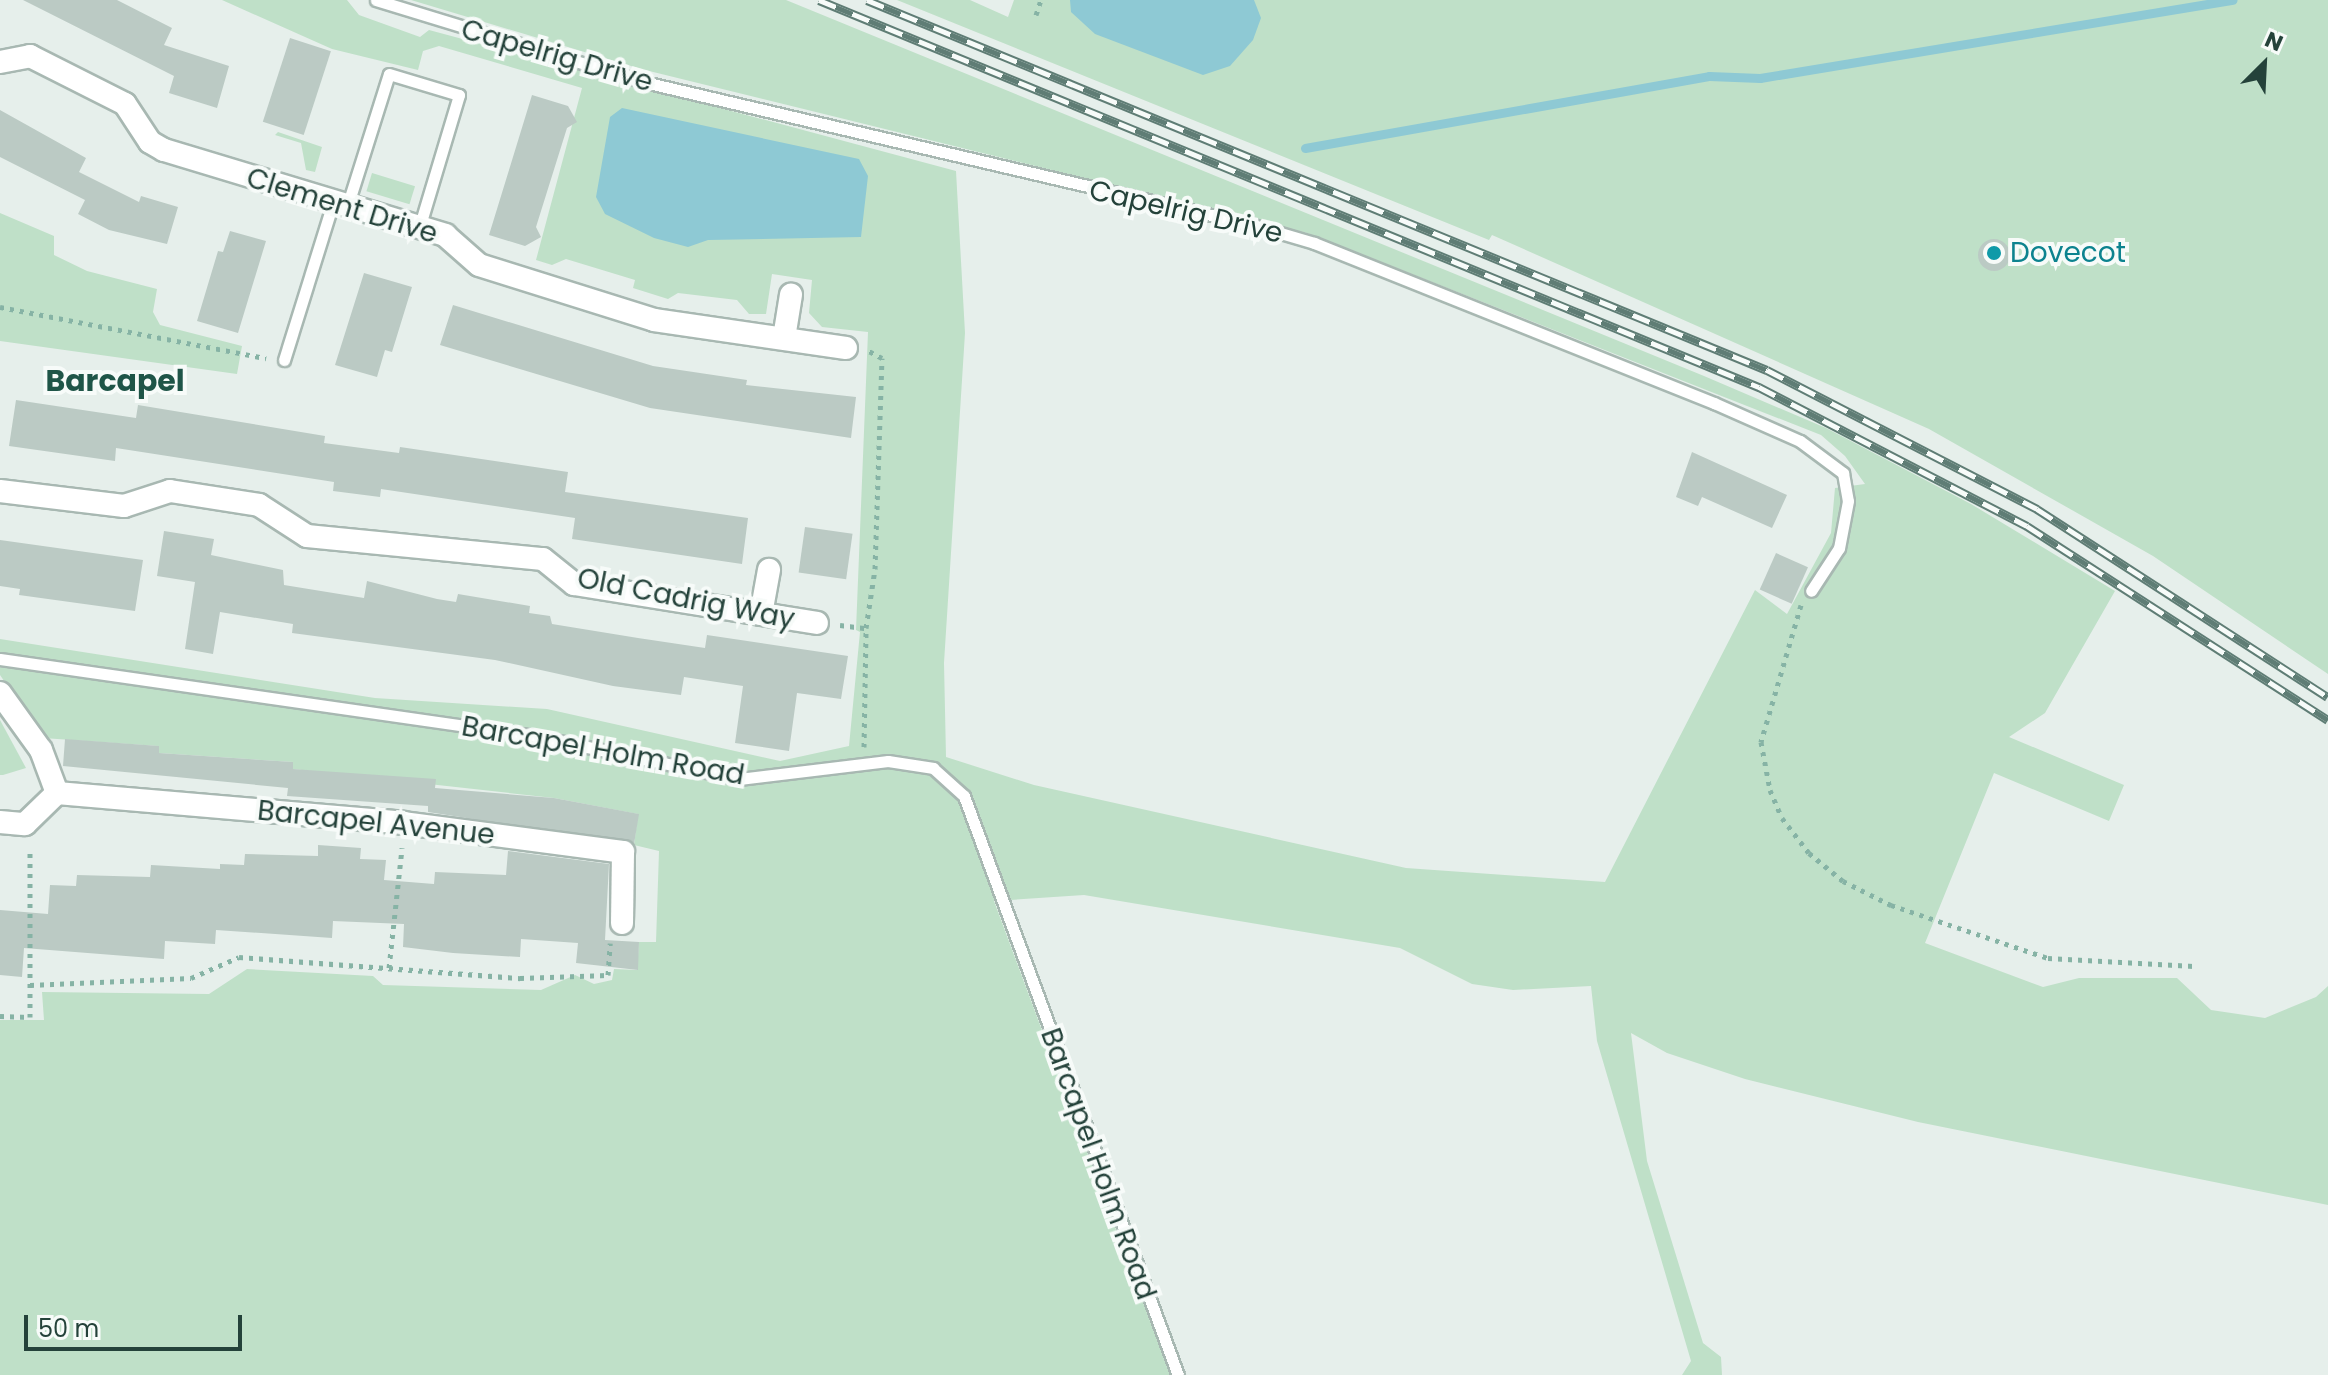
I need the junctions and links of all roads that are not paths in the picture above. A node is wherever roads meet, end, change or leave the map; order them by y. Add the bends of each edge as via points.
1 (376, 0) edge
2 (0, 62) edge
3 (340, 205) junction
4 (419, 229) junction
5 (791, 295) dead end
6 (784, 338) junction
7 (846, 348) dead end
8 (284, 360) road end
9 (0, 491) edge
10 (769, 570) dead end
11 (1811, 591) road end
12 (761, 614) junction
13 (817, 623) road end
14 (0, 659) edge
15 (0, 693) edge
16 (57, 793) junction
17 (0, 822) edge
18 (622, 923) road end
19 (1178, 1375) edge

1 - 11 lane, Capelrig Drive via 644,82 1276,232 1714,403 1800,441 1843,473 1848,501 1839,548
2 - 3 street, Clement Drive via 30,56 125,104 150,142 164,150
3 - 4 street, Clement Drive
3 - 4 lane via 389,74 459,95
3 - 8 lane
4 - 6 street, Clement Drive via 445,235 479,265 654,320
5 - 6 street
6 - 7 street, Clement Drive
9 - 12 street, Old Cadrig Way via 124,506 170,491 259,505 307,536 543,559 574,584
10 - 12 street
12 - 13 street, Old Cadrig Way
14 - 19 lane, Barcapel Holm Road via 535,736 739,779 888,761 933,768 964,796
15 - 16 street via 41,750
16 - 17 street via 25,824
16 - 18 street, Barcapel Avenue via 404,823 623,852

